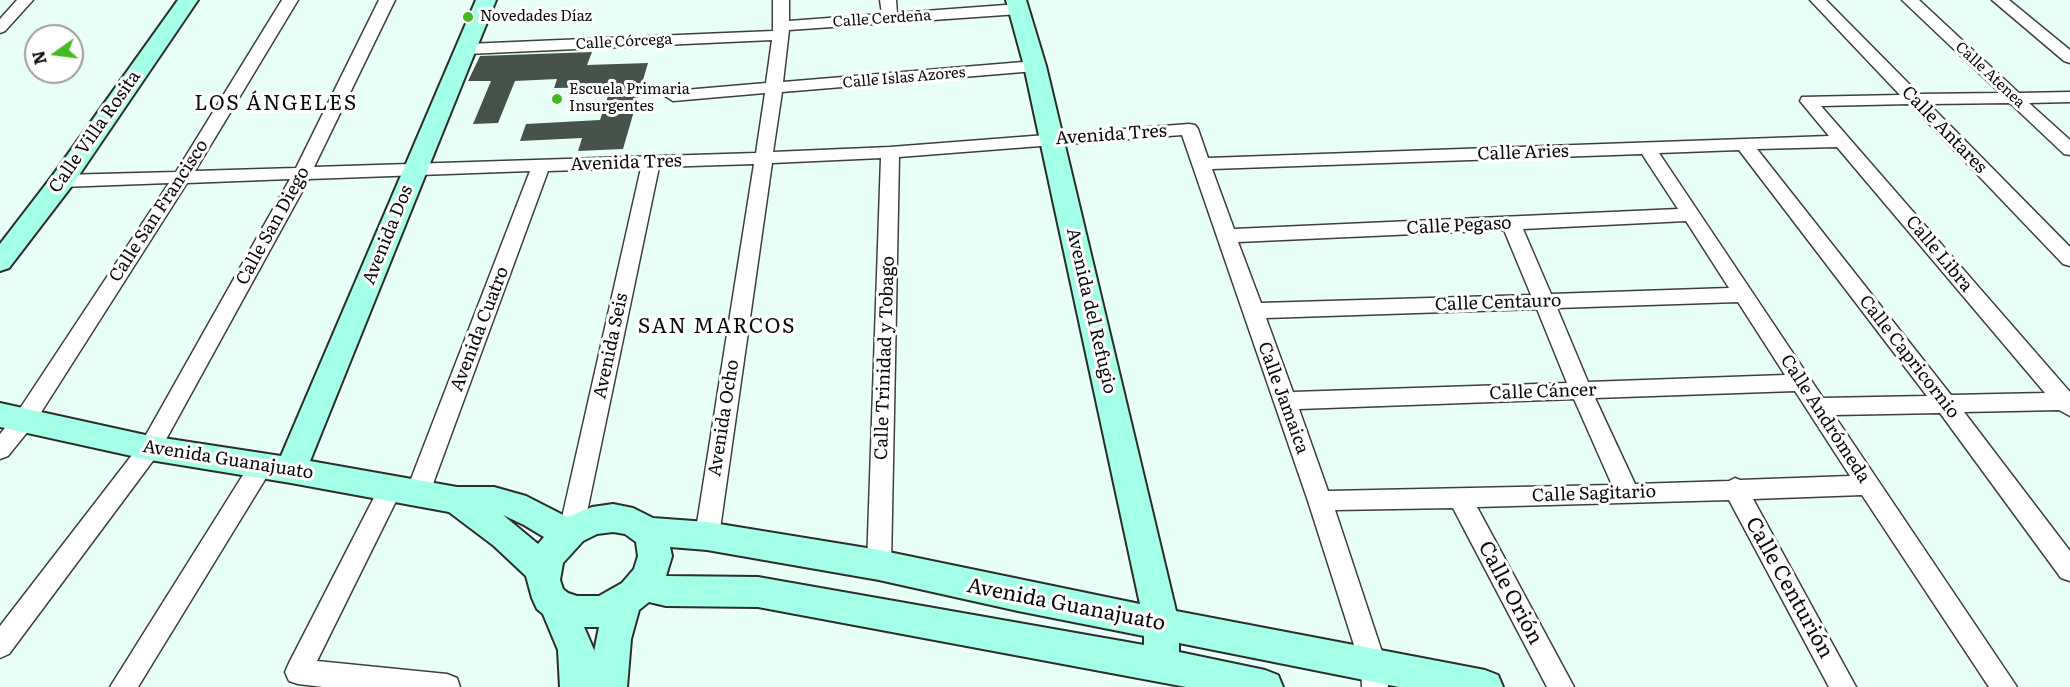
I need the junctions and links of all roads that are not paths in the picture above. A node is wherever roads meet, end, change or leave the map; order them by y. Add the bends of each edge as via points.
1 (26, 0) edge
2 (188, 0) edge
3 (290, 0) edge
4 (387, 0) edge
5 (486, 0) edge
6 (782, 0) edge
7 (888, 0) edge
8 (1818, 0) edge
9 (1910, 0) edge
10 (2000, 0) edge
11 (1017, 4) edge
12 (891, 19) junction
13 (0, 28) edge
14 (781, 30) junction
15 (467, 49) junction
16 (2070, 58) edge
17 (1035, 66) junction
18 (774, 89) junction
19 (673, 96) dead end
20 (2013, 97) junction
21 (2070, 97) edge
22 (1912, 98) junction
23 (1189, 129) joint
24 (1052, 139) junction
25 (1843, 141) junction
26 (1745, 146) junction
27 (1648, 149) junction
28 (2070, 150) edge
29 (890, 152) junction
30 (763, 158) junction
31 (651, 162) junction
32 (1203, 164) junction
33 (542, 166) junction
34 (415, 168) junction
35 (302, 174) junction
36 (182, 177) junction
37 (62, 181) junction
38 (1692, 215) junction
39 (1511, 223) junction
40 (1227, 236) junction
41 (2070, 259) edge
42 (0, 262) edge
43 (1744, 295) junction
44 (1545, 302) junction
45 (1252, 311) junction
46 (1801, 383) junction
47 (1581, 391) junction
48 (1284, 401) junction
49 (1945, 403) junction
50 (2068, 403) edge
51 (1817, 407) junction
52 (12, 417) edge
53 (150, 448) junction
54 (0, 450) edge
55 (261, 466) junction
56 (291, 470) junction
57 (1868, 485) junction
58 (1735, 488) junction
59 (404, 489) junction
60 (1628, 494) junction
61 (1460, 498) junction
62 (457, 500) junction
63 (1320, 501) junction
64 (647, 531) junction
65 (569, 532) junction
66 (706, 536) junction
67 (879, 565) junction
68 (543, 570) junction
69 (2070, 570) edge
70 (633, 593) junction
71 (556, 604) junction
72 (1162, 624) junction
73 (0, 646) edge
74 (1161, 665) junction
75 (1375, 677) edge
76 (123, 687) edge
77 (447, 687) edge
78 (578, 687) edge
79 (609, 687) edge
80 (1265, 687) edge
81 (1485, 687) edge
82 (1561, 687) edge
83 (1843, 687) edge
84 (2004, 687) edge

1 - 13 street
2 - 37 street, Calle Villa Rosita
3 - 36 street, Calle San Francisco
4 - 35 street, Calle San Diego
5 - 15 street, Avenida Dos
6 - 14 street
7 - 12 street
8 - 22 street, Calle Antares
9 - 20 street, Calle Atenea
10 - 16 street
11 - 12 street, Calle Cerdeña
11 - 17 street, Avenida del Refugio
12 - 14 street, Calle Cerdeña
14 - 15 street, Calle Córcega
14 - 18 street
15 - 34 street, Avenida Dos
17 - 18 street, Calle Islas Azores
17 - 24 street, Avenida del Refugio
18 - 19 street, Calle Islas Azores
18 - 30 street
20 - 21 street
20 - 22 street
20 - 28 street, Calle Atenea
22 - 25 street, Calle Libra via 1808,101
22 - 41 street, Calle Antares
23 - 24 street, Avenida Tres
23 - 32 street, Calle Jamaica
24 - 29 street, Avenida Tres
24 - 72 street, Avenida del Refugio
25 - 26 street, Calle Aries
25 - 50 street, Calle Libra
26 - 27 street, Calle Aries
26 - 49 street, Calle Capricornio
27 - 32 street, Calle Aries
27 - 38 street, Calle Andrómeda
29 - 30 street, Avenida Tres
29 - 67 street, Calle Trinidad y Tobago
30 - 31 street, Avenida Tres
30 - 66 street, Avenida Ocho
31 - 33 street, Avenida Tres
31 - 65 street, Avenida Seis
32 - 40 street, Calle Jamaica
33 - 34 street, Avenida Tres
33 - 59 street, Avenida Cuatro
34 - 35 street, Avenida Tres
34 - 56 street, Avenida Dos
35 - 36 street, Avenida Tres
35 - 53 street, Calle San Diego
36 - 37 street, Avenida Tres
36 - 52 street, Calle San Francisco
37 - 42 street, Calle Villa Rosita
38 - 39 street, Calle Pegaso
38 - 43 street, Calle Andrómeda
39 - 40 street, Calle Pegaso
39 - 44 street
40 - 45 street, Calle Jamaica
43 - 44 street, Calle Centauro
43 - 46 street, Calle Andrómeda
44 - 45 street, Calle Centauro
44 - 47 street
45 - 48 street, Calle Jamaica
46 - 47 street, Calle Cáncer
46 - 51 street, Calle Andrómeda
47 - 48 street, Calle Cáncer
47 - 60 street
48 - 63 street, Calle Jamaica
49 - 50 street
49 - 51 street
49 - 69 street, Calle Capricornio
51 - 57 street, Calle Andrómeda
52 - 53 street, Avenida Guanajuato
52 - 54 street, Calle San Francisco
53 - 55 street, Avenida Guanajuato
53 - 73 street, Calle San Diego
55 - 56 street, Avenida Guanajuato
55 - 76 street
56 - 59 street, Avenida Guanajuato
57 - 58 street, Calle Sagitario
57 - 84 street, Calle Andrómeda
58 - 60 street, Calle Sagitario
58 - 83 street, Calle Centurión
59 - 62 street, Avenida Guanajuato
59 - 77 street, Avenida Cuatro via 298,672
60 - 61 street, Calle Sagitario
61 - 63 street, Calle Sagitario
61 - 82 street, Calle Orión
62 - 65 street, Avenida Guanajuato via 494,500 515,505
62 - 68 street, Avenida Guanajuato via 507,536
63 - 75 street, Calle Jamaica
64 - 65 street via 633,522 613,518 592,521
64 - 66 street, Avenida Guanajuato
64 - 70 street via 654,547 653,566
65 - 68 street via 549,555
66 - 67 street, Avenida Guanajuato
67 - 72 street, Avenida Guanajuato
68 - 71 street via 545,590
70 - 71 street via 613,607 588,613
70 - 74 street via 758,592
70 - 79 street via 613,639
71 - 78 street via 576,650
72 - 74 street, Avenida del Refugio
72 - 75 street, Avenida Guanajuato
74 - 80 street
75 - 81 street, Avenida Guanajuato

